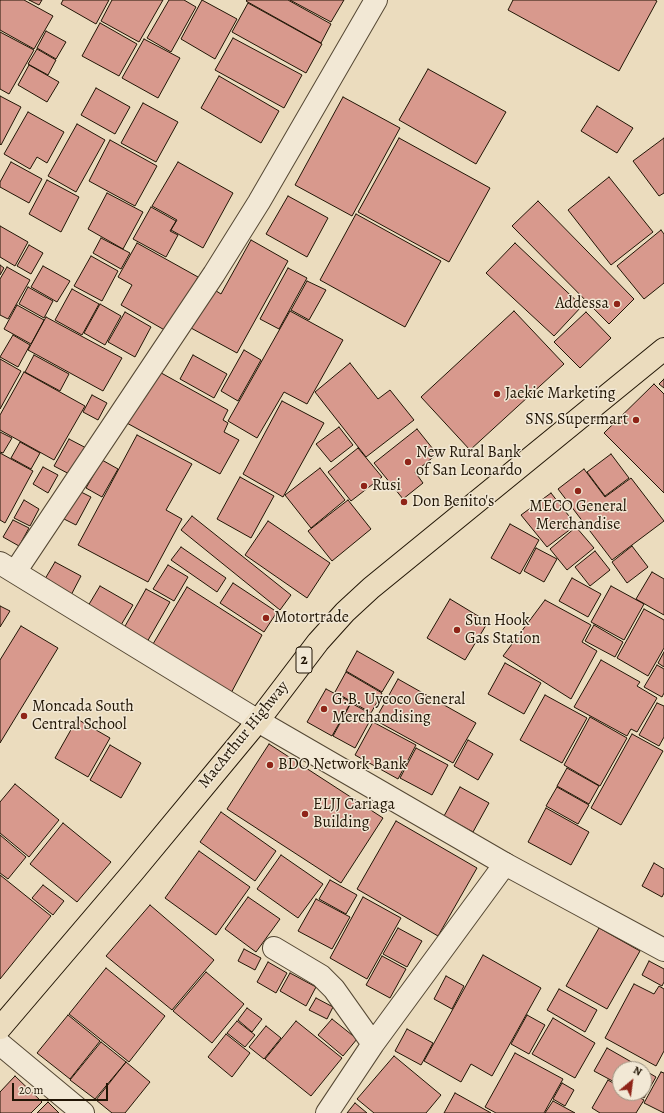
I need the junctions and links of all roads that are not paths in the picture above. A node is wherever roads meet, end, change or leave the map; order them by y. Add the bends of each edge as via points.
1 (376, 0) edge
2 (664, 349) edge
3 (8, 568) edge
4 (258, 721) junction
5 (505, 864) junction
6 (274, 948) dead end
7 (664, 950) edge
8 (0, 1028) edge
9 (0, 1044) edge
10 (373, 1044) junction
11 (83, 1113) edge
12 (327, 1113) edge

1 - 3 street via 222,261
2 - 4 highway, MacArthur Highway / 2 via 350,607 318,642
3 - 4 street
4 - 5 street
4 - 8 highway, MacArthur Highway / 2
5 - 7 street
5 - 10 street
6 - 10 street via 321,976 334,989
9 - 11 street
10 - 12 street

